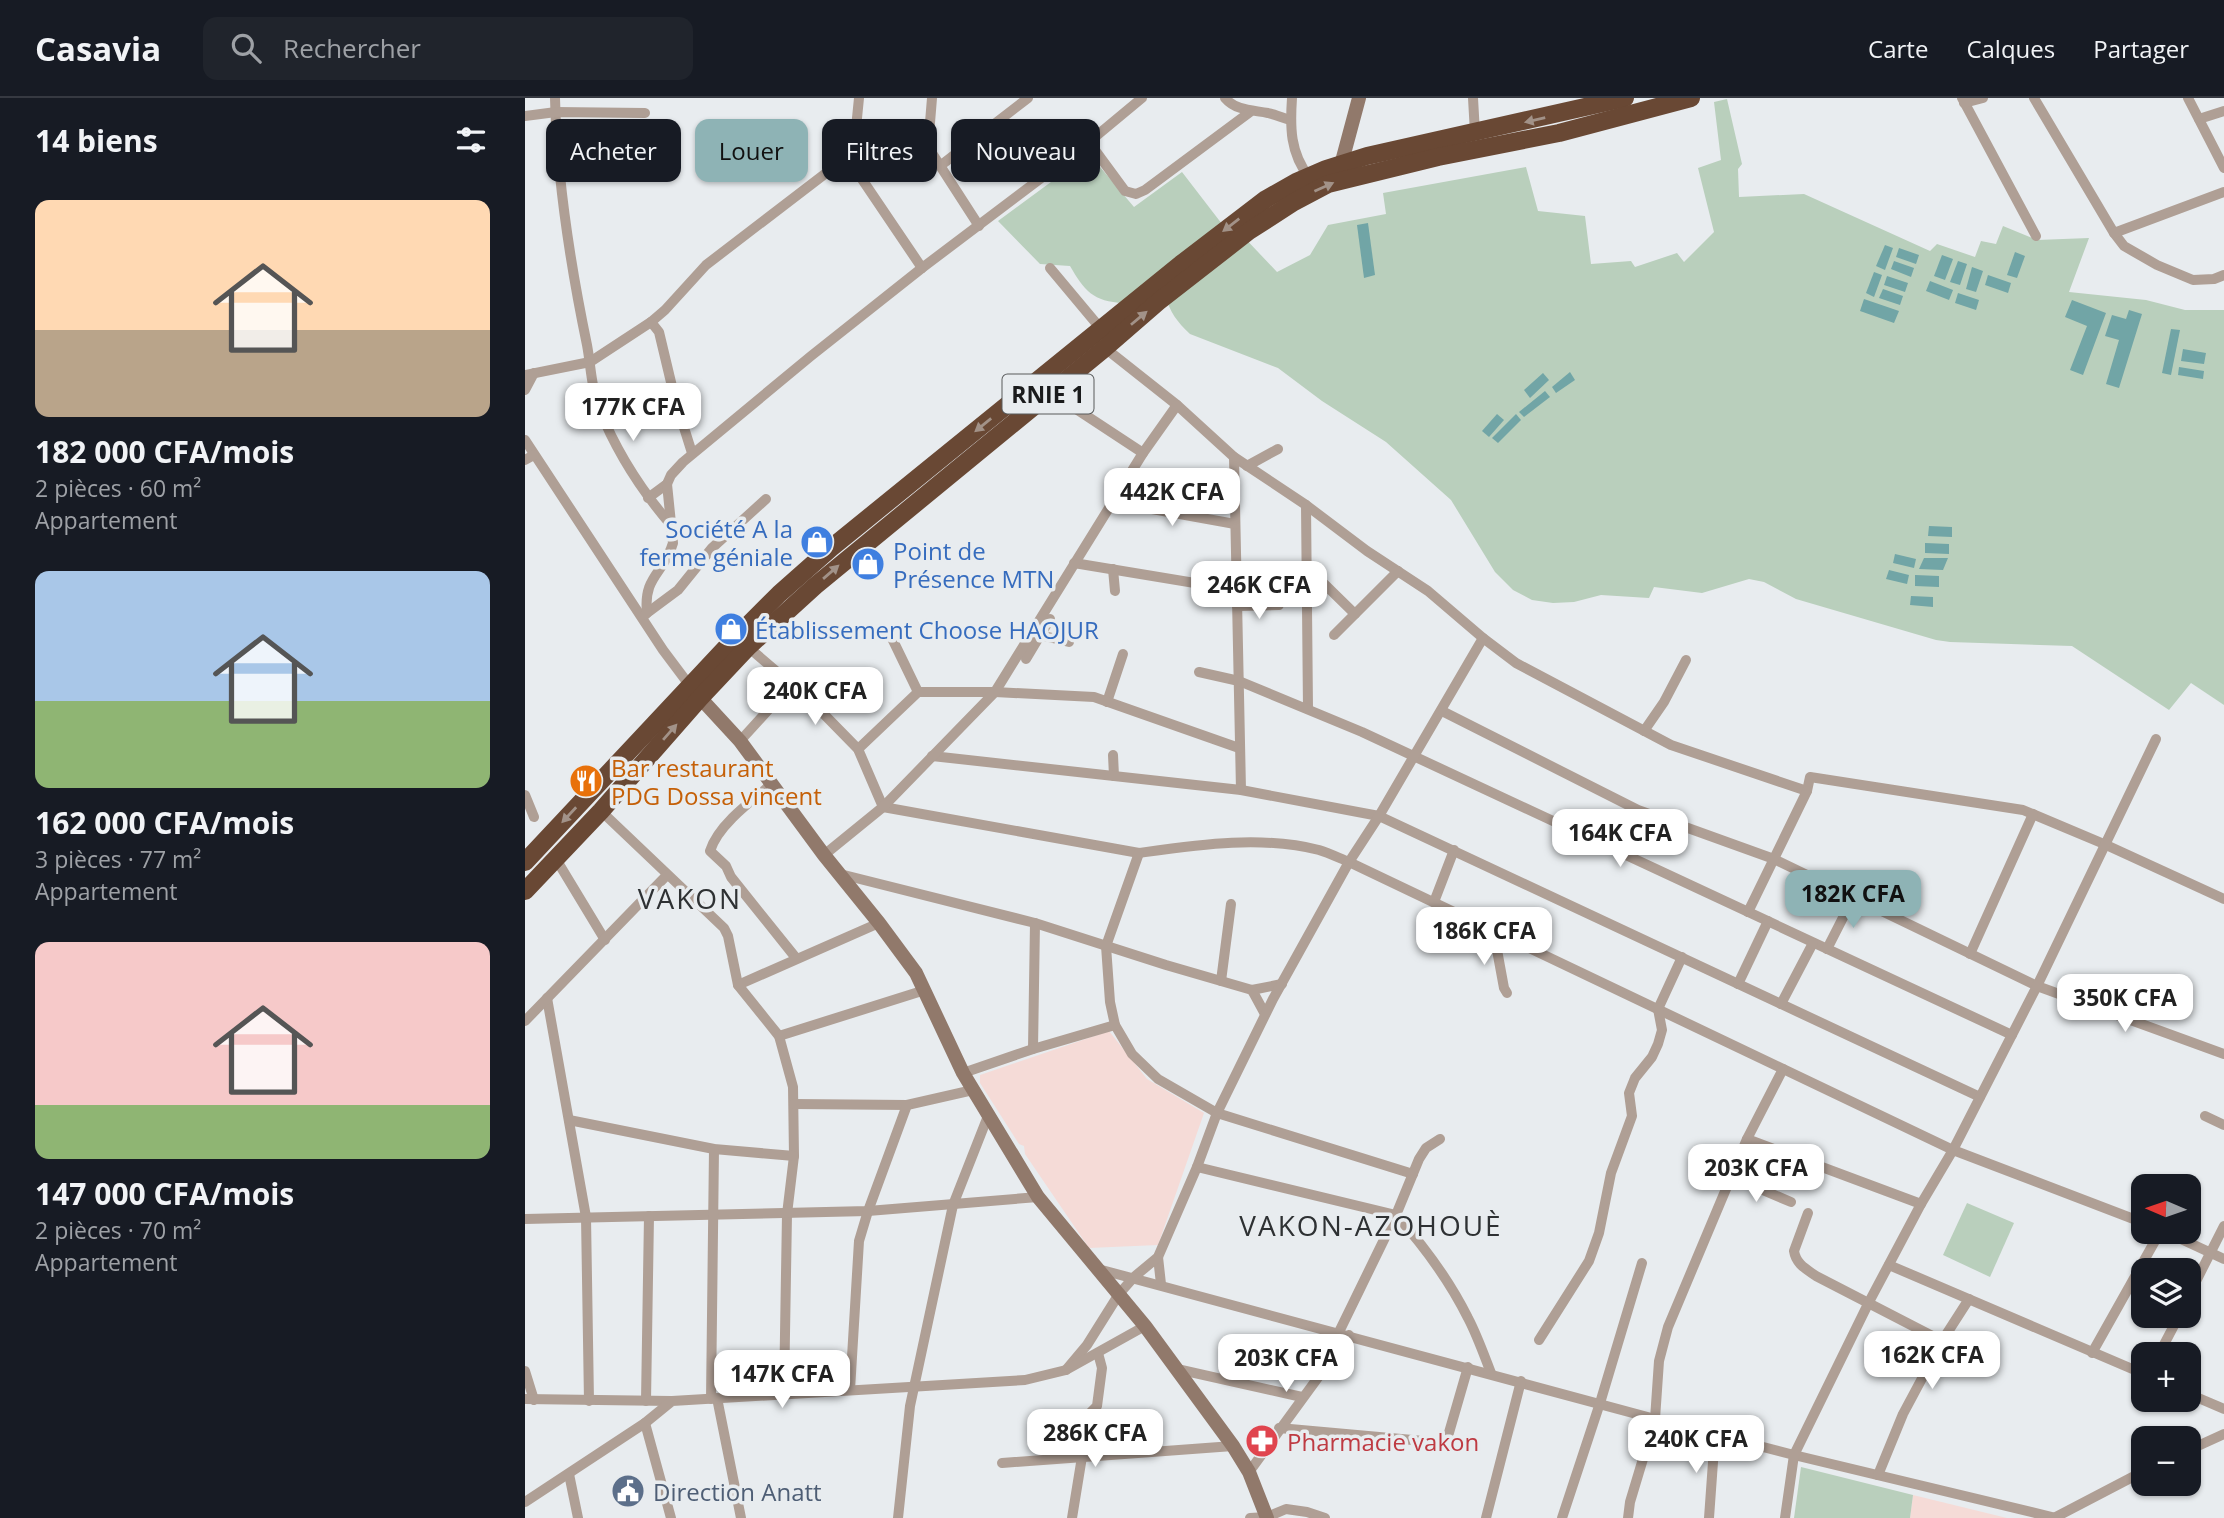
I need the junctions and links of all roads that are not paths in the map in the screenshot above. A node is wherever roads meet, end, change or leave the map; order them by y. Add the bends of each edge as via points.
1 (555, 98) edge
2 (859, 98) edge
3 (932, 98) edge
4 (1028, 98) edge
5 (1141, 98) edge
6 (1225, 98) edge
7 (1292, 98) edge
8 (1359, 98) edge
9 (1473, 98) edge
10 (1625, 98) edge
11 (1691, 98) edge
12 (1983, 98) edge
13 (2034, 98) edge
14 (2188, 98) edge
15 (1963, 100) edge
16 (1571, 104) edge
17 (2224, 111) edge
18 (556, 112) junction
19 (1250, 112) junction
20 (645, 113) dead end
21 (525, 116) edge
22 (857, 119) edge
23 (930, 119) edge
24 (2199, 119) junction
25 (1290, 120) junction
26 (1100, 133) edge
27 (1475, 133) junction
28 (1100, 157) edge
29 (937, 162) edge
30 (1341, 165) junction
31 (940, 166) junction
32 (2224, 169) edge
33 (822, 176) edge
34 (1309, 177) junction
35 (864, 182) edge
36 (1037, 182) edge
37 (2224, 192) edge
38 (979, 226) junction
39 (2114, 233) junction
40 (2036, 236) dead end
41 (922, 268) junction
42 (1051, 268) dead end
43 (2224, 275) edge
44 (651, 323) junction
45 (1101, 329) junction
46 (1105, 348) junction
47 (590, 362) junction
48 (529, 374) edge
49 (525, 390) edge
50 (1064, 401) dead end
51 (1177, 405) junction
52 (525, 440) edge
53 (1278, 449) dead end
54 (692, 453) junction
55 (1143, 453) junction
56 (1234, 457) junction
57 (530, 458) edge
58 (1247, 466) junction
59 (667, 484) junction
60 (648, 498) junction
61 (766, 499) dead end
62 (1114, 502) junction
63 (1306, 505) junction
64 (1235, 524) junction
65 (671, 525) junction
66 (1074, 563) junction
67 (1307, 566) junction
68 (1113, 569) junction
69 (1398, 571) junction
70 (1237, 590) junction
71 (1115, 591) dead end
72 (1279, 605) dead end
73 (1237, 606) junction
74 (1355, 614) junction
75 (645, 615) junction
76 (1050, 619) dead end
77 (888, 630) dead end
78 (1036, 634) junction
79 (1334, 635) dead end
80 (1483, 638) junction
81 (1069, 642) dead end
82 (748, 647) junction
83 (1123, 654) dead end
84 (1026, 659) dead end
85 (1686, 660) dead end
86 (1199, 672) dead end
87 (1238, 681) junction
88 (791, 685) junction
89 (695, 692) junction
90 (918, 692) junction
91 (995, 692) junction
92 (1107, 702) junction
93 (1308, 709) junction
94 (1442, 711) junction
95 (1644, 731) junction
96 (2156, 739) dead end
97 (740, 741) junction
98 (1238, 748) junction
99 (858, 749) junction
100 (1113, 755) dead end
101 (932, 756) junction
102 (1415, 756) junction
103 (1114, 776) junction
104 (772, 784) junction
105 (1241, 790) junction
106 (1807, 790) junction
107 (525, 796) edge
108 (883, 807) junction
109 (601, 811) junction
110 (2033, 814) junction
111 (1379, 816) junction
112 (534, 817) dead end
113 (2104, 844) junction
114 (1454, 850) junction
115 (1139, 853) junction
116 (824, 855) junction
117 (556, 859) junction
118 (1774, 859) junction
119 (525, 862) edge
120 (1349, 862) junction
121 (839, 874) junction
122 (667, 875) junction
123 (525, 891) edge
124 (1853, 898) junction
125 (2224, 900) edge
126 (1434, 902) junction
127 (1231, 904) dead end
128 (1748, 912) junction
129 (1767, 921) junction
130 (880, 923) junction
131 (1035, 923) junction
132 (1485, 926) junction
133 (604, 940) junction
134 (1813, 943) junction
135 (1106, 946) junction
136 (1827, 949) junction
137 (1971, 954) junction
138 (1682, 957) junction
139 (796, 958) junction
140 (1221, 981) junction
141 (1282, 984) junction
142 (1738, 984) junction
143 (738, 985) junction
144 (2037, 986) junction
145 (925, 990) junction
146 (1252, 990) junction
147 (1507, 993) dead end
148 (547, 998) junction
149 (1781, 1004) junction
150 (1658, 1009) junction
151 (1265, 1014) junction
152 (525, 1021) edge
153 (1115, 1025) junction
154 (779, 1035) junction
155 (2012, 1035) junction
156 (1033, 1049) junction
157 (2224, 1054) edge
158 (1783, 1069) junction
159 (963, 1073) junction
160 (973, 1090) junction
161 (1980, 1097) junction
162 (794, 1104) junction
163 (907, 1105) junction
164 (1217, 1113) junction
165 (988, 1116) junction
166 (2205, 1116) dead end
167 (569, 1120) junction
168 (2224, 1125) edge
169 (1440, 1139) dead end
170 (1747, 1139) junction
171 (714, 1149) junction
172 (1953, 1150) junction
173 (794, 1156) junction
174 (1197, 1167) junction
175 (1413, 1174) junction
176 (1732, 1177) junction
177 (1038, 1197) junction
178 (1791, 1202) dead end
179 (1921, 1204) junction
180 (953, 1205) junction
181 (868, 1211) junction
182 (1808, 1213) dead end
183 (712, 1214) junction
184 (787, 1214) junction
185 (1396, 1215) junction
186 (649, 1216) junction
187 (586, 1217) junction
188 (2131, 1218) edge
189 (525, 1219) edge
190 (2224, 1226) edge
191 (2153, 1244) edge
192 (2193, 1244) edge
193 (2211, 1252) junction
194 (1158, 1256) junction
195 (2224, 1259) edge
196 (1642, 1263) dead end
197 (1889, 1265) junction
198 (1098, 1269) junction
199 (2201, 1272) edge
200 (1134, 1277) junction
201 (1161, 1284) junction
202 (1118, 1294) junction
203 (1969, 1299) junction
204 (1869, 1302) junction
205 (1145, 1326) junction
206 (1344, 1334) junction
207 (1539, 1340) dead end
208 (1942, 1341) junction
209 (1098, 1353) junction
210 (2092, 1353) junction
211 (1468, 1367) junction
212 (1177, 1369) junction
213 (2131, 1369) edge
214 (1066, 1370) junction
215 (525, 1371) edge
216 (1491, 1373) junction
217 (1521, 1381) junction
218 (914, 1386) junction
219 (850, 1390) junction
220 (783, 1394) junction
221 (1302, 1397) junction
222 (714, 1399) junction
223 (2201, 1399) edge
224 (530, 1400) edge
225 (589, 1401) junction
226 (646, 1401) junction
227 (672, 1401) junction
228 (1600, 1403) junction
229 (2224, 1409) edge
230 (1655, 1419) junction
231 (645, 1423) junction
232 (1279, 1428) junction
233 (1715, 1434) junction
234 (2224, 1434) edge
235 (2201, 1445) edge
236 (1233, 1446) junction
237 (1794, 1455) junction
238 (1081, 1457) junction
239 (1002, 1463) dead end
240 (1248, 1472) junction
241 (569, 1474) junction
242 (1878, 1475) junction
243 (2131, 1478) edge
244 (525, 1502) edge
245 (1267, 1517) edge
246 (577, 1518) edge
247 (671, 1518) edge
248 (741, 1518) edge
249 (898, 1518) edge
250 (1072, 1518) edge
251 (1250, 1518) edge
252 (1325, 1518) edge
253 (1486, 1518) edge
254 (1562, 1518) edge
255 (1627, 1518) edge
256 (1709, 1518) edge
257 (1785, 1518) edge
258 (2054, 1518) edge

1 - 18 street
2 - 22 street
3 - 23 street
4 - 31 street
5 - 26 street
6 - 19 street
7 - 25 street
8 - 30 main road
9 - 27 street
10 - 16 highway, RNIE 1
46 -> 11 highway, RNIE 1 via 1249,231 1328,184 1559,133
12 - 15 street
13 - 39 street
14 - 24 street
15 - 40 street
16 -> 27 highway, RNIE 1
17 - 24 street
18 - 20 street
18 - 21 street
18 - 47 street via 564,225
19 - 25 street
19 - 28 street via 1136,194 1125,191
24 - 32 street
25 - 34 street via 1295,155
27 - 30 highway, RNIE 1
29 - 31 street
30 - 34 highway, RNIE 1
31 - 38 street
33 - 44 street via 706,265
34 -> 45 highway, RNIE 1 via 1266,199
35 - 41 street
36 - 38 street
37 - 39 street
38 - 41 street
39 - 43 street via 2124,246 2193,280
41 - 54 street
42 - 45 street
44 - 47 street
44 - 54 street via 659,332
45 -> 89 highway, RNIE 1 via 822,555 749,624
46 - 51 street
82 -> 46 highway, RNIE 1 via 833,570
47 - 48 street
47 - 60 street via 599,408
48 - 49 street
50 - 55 street
51 - 55 street
51 - 56 street
52 - 57 street
53 - 58 street
54 - 59 street
55 - 62 street
56 - 58 street
56 - 64 street
57 - 75 street
58 - 63 street
59 - 60 street
59 - 65 street
60 - 65 street
61 - 75 street via 712,548 678,590
62 - 64 street
62 - 66 street
63 - 67 street
63 - 69 street
64 - 70 street
65 - 75 street via 673,543 647,591
66 - 68 street
66 - 78 street
67 - 74 street
67 - 93 street
68 - 70 street
68 - 71 street
69 - 74 street
69 - 80 street
70 - 73 street
72 - 73 street
73 - 87 street
74 - 79 street
75 - 89 street
76 - 78 street
77 - 90 street
78 - 81 street
78 - 84 street
78 - 91 street
80 - 94 street
80 - 95 street via 1516,663
82 - 88 street
82 - 89 highway, RNIE 1
83 - 92 street
85 - 95 street
86 - 87 street
87 - 93 street
87 - 98 street
88 - 97 street
88 - 99 street
89 - 97 main road
109 -> 89 highway, RNIE 1
89 -> 119 highway, RNIE 1
90 - 91 street
90 - 99 street
91 - 92 street via 1094,697
91 - 101 street
92 - 98 street
93 - 102 street
94 - 102 street
94 - 118 street via 1638,810
95 - 106 street via 1671,745
96 - 113 street
97 - 104 main road
98 - 105 street
99 - 108 street
100 - 103 street
101 - 103 street
101 - 108 street
102 - 111 street
102 - 128 street
103 - 105 street
104 - 116 main road
104 - 139 street via 735,816 710,851
105 - 111 street
106 - 110 street via 1810,777
106 - 118 street
107 - 112 street
108 - 115 street
108 - 116 street
109 - 117 highway, RNIE 1
109 - 122 street
110 - 113 street
110 - 137 street
111 - 114 street
111 - 120 street
113 - 125 street
113 - 144 street
114 - 126 street
114 - 138 street
115 - 120 street via 1243,843 1320,850
115 - 135 street
116 - 121 main road
117 - 123 highway, RNIE 1
117 - 133 street
118 - 124 street
118 - 128 street
120 - 126 street
120 - 141 street
121 - 130 main road
121 - 131 street
122 - 133 street
122 - 143 street via 724,928
124 - 136 street
124 - 137 street
126 - 132 street
127 - 140 street
128 - 129 street
129 - 134 street
129 - 142 street
130 - 139 street
130 - 145 main road
131 - 135 street
131 - 156 street
132 - 147 street via 1497,950
132 - 150 street
133 - 148 street
134 - 136 street
134 - 149 street
135 - 140 street
135 - 153 street
136 - 155 street
137 - 144 street
138 - 142 street
138 - 150 street
139 - 143 street
140 - 146 street
141 - 146 street
141 - 151 street
142 - 149 street
143 - 154 street
144 - 155 street
144 - 157 street
145 - 154 street
145 - 159 main road
146 - 151 street
148 - 152 street
148 - 167 street
149 - 161 street
150 - 158 street
150 - 207 street via 1662,1030 1652,1057 1629,1093 1632,1116 1611,1173 1589,1261
151 - 164 street
153 - 156 street
153 - 164 street via 1132,1054 1158,1079
154 - 162 street
155 - 161 street
156 - 159 street
158 - 170 street
158 - 172 street
159 - 160 main road
160 - 163 street
160 - 165 main road
161 - 172 street
162 - 163 street
162 - 173 street
163 - 181 street
164 - 174 street
164 - 175 street
165 - 177 main road
165 - 180 street
166 - 168 street
167 - 171 street
167 - 187 street
169 - 175 street via 1426,1149
170 - 176 street
170 - 179 street
171 - 173 street
171 - 183 street
172 - 179 street
172 - 188 street
173 - 184 street
174 - 185 street
174 - 194 street
175 - 185 street
176 - 178 street
176 - 230 street via 1668,1327 1659,1361
177 - 180 street
177 - 198 main road
179 - 197 street
180 - 181 street
180 - 218 street
181 - 184 street
181 - 219 street via 859,1241
182 - 204 street via 1794,1251 1801,1266
183 - 184 street
183 - 186 street
183 - 222 street
184 - 220 street
185 - 206 street
185 - 216 street via 1438,1267 1468,1318
186 - 187 street
186 - 226 street
187 - 189 street
187 - 225 street
190 - 193 street
191 - 210 street
192 - 193 street
193 - 195 street
193 - 199 street
194 - 200 street
194 - 201 street
196 - 228 street
197 - 203 street
197 - 204 street
198 - 200 street
198 - 202 main road
200 - 201 street
200 - 202 street
201 - 206 street
202 - 205 main road
202 - 214 street via 1093,1337
203 - 208 street
203 - 210 street
204 - 208 street
204 - 237 street
205 - 209 street
205 - 212 main road
206 - 211 street
206 - 221 street
208 - 242 street via 1903,1413
209 - 214 street
209 - 238 street via 1102,1368 1097,1406 1089,1414
210 - 213 street
211 - 216 street
211 - 232 street via 1446,1443
212 - 221 street
212 - 236 main road
214 - 218 street via 1024,1380
215 - 224 street
216 - 217 street
217 - 228 street
217 - 253 street
218 - 219 street
218 - 249 street
219 - 220 street
220 - 222 street
221 - 232 street
222 - 227 street
222 - 248 street
223 - 229 street
224 - 225 street
225 - 226 street
226 - 227 street
227 - 231 street
228 - 230 street
228 - 254 street
230 - 233 street
230 - 255 street
231 - 241 street
231 - 247 street
232 - 240 street
233 - 237 street
233 - 256 street
234 - 235 street
236 - 238 street
236 - 240 main road
237 - 242 street
237 - 257 street
238 - 239 street
238 - 250 street
240 - 245 main road
241 - 244 street
241 - 246 street
242 - 258 street
243 - 258 street
245 - 251 street
245 - 252 street via 1286,1510

